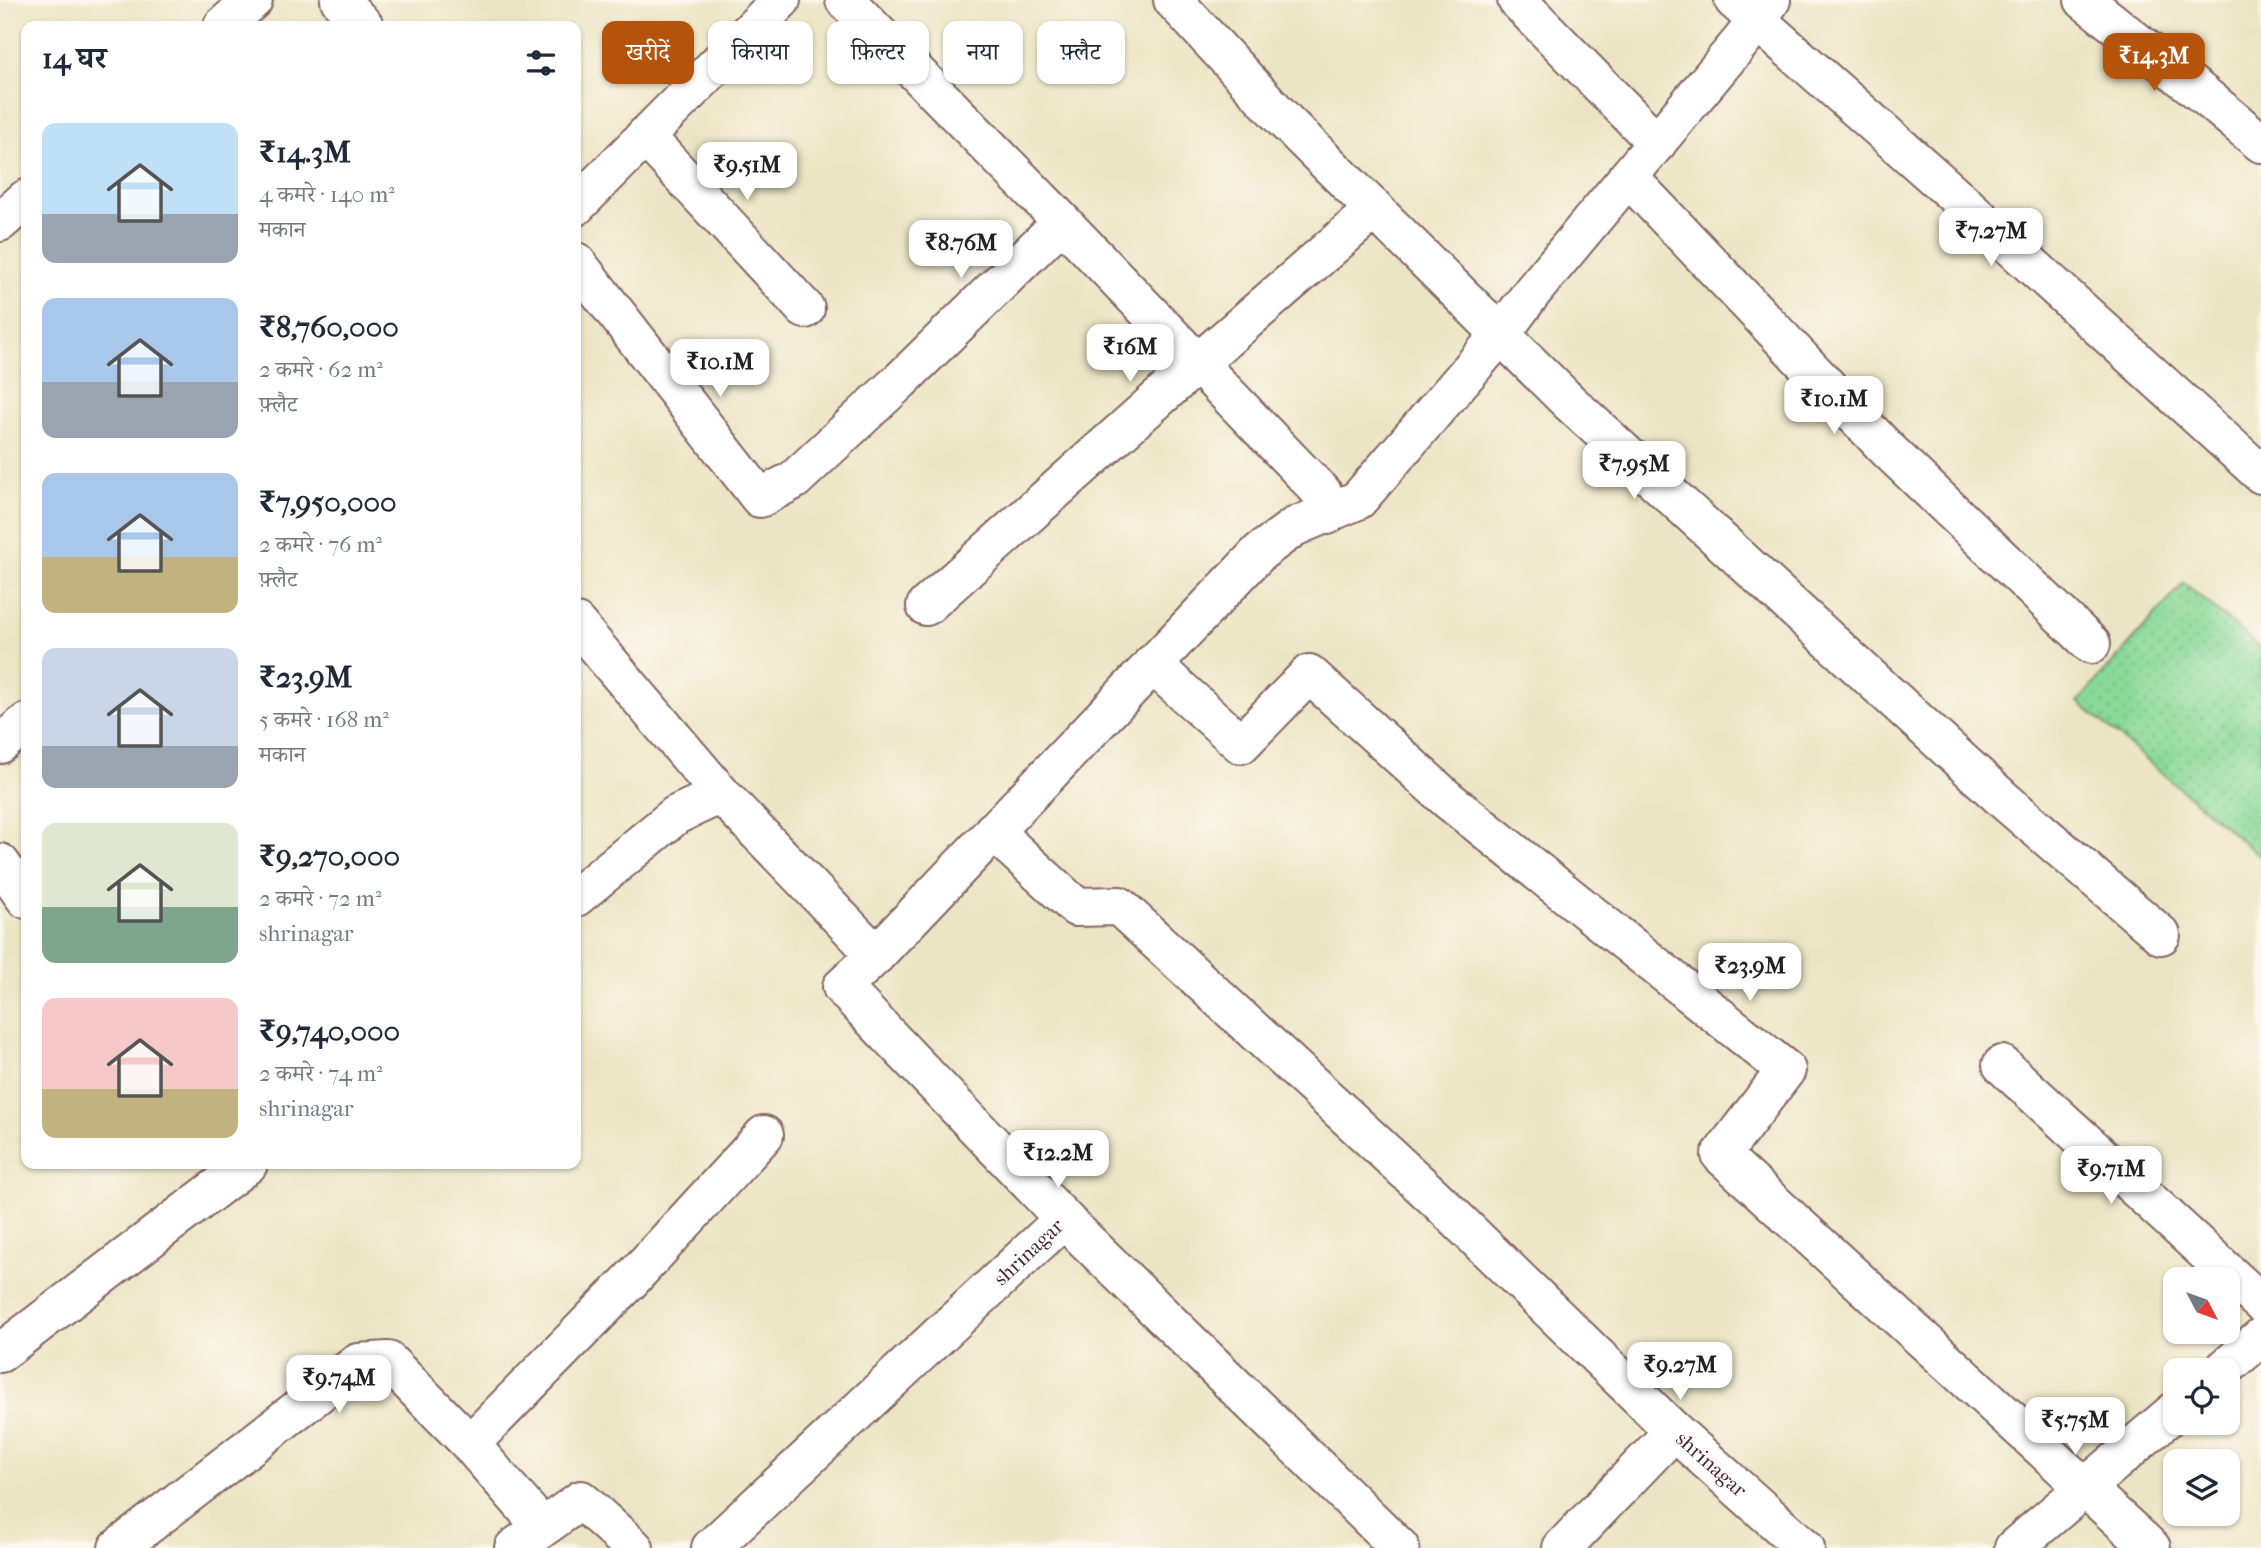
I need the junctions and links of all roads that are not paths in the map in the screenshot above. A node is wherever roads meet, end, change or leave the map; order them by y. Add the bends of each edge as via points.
1 (253, 0) edge
2 (340, 0) edge
3 (781, 0) edge
4 (845, 0) edge
5 (1173, 0) edge
6 (1517, 0) edge
7 (2084, 0) edge
8 (1754, 7) edge
9 (229, 21) edge
10 (359, 21) edge
11 (645, 136) junction
12 (1657, 143) junction
13 (2261, 143) edge
14 (1628, 177) junction
15 (581, 201) edge
16 (21, 203) edge
17 (1374, 209) junction
18 (0, 222) edge
19 (1062, 222) junction
20 (581, 268) edge
21 (805, 309) dead end
22 (1501, 334) junction
23 (1198, 363) junction
24 (2261, 474) edge
25 (1327, 515) junction
26 (926, 606) dead end
27 (581, 629) edge
28 (2091, 644) dead end
29 (1152, 664) junction
30 (21, 727) edge
31 (0, 744) edge
32 (721, 794) junction
33 (993, 831) junction
34 (0, 863) edge
35 (21, 892) edge
36 (581, 893) edge
37 (2161, 935) dead end
38 (876, 955) junction
39 (2002, 1065) dead end
40 (764, 1135) dead end
41 (241, 1169) edge
42 (1064, 1219) junction
43 (2261, 1303) edge
44 (2261, 1337) edge
45 (0, 1353) edge
46 (2236, 1358) edge
47 (2163, 1421) edge
48 (1674, 1431) junction
49 (470, 1444) junction
50 (2086, 1487) junction
51 (528, 1538) edge
52 (118, 1548) edge
53 (634, 1548) edge
54 (710, 1548) edge
55 (1400, 1548) edge
56 (1562, 1548) edge
57 (1805, 1548) edge
58 (2014, 1548) edge
59 (2151, 1548) edge

1 - 9 street
2 - 10 street
3 - 11 street
4 - 19 street
5 - 17 street
6 - 12 street
7 - 13 street
8 - 12 street
8 - 24 street
11 - 15 street
11 - 21 street
12 - 14 street
14 - 22 street
14 - 28 street via 1887,449
16 - 18 street
17 - 22 street
17 - 23 street
19 - 20 street via 794,480 760,498
19 - 23 street
22 - 25 street via 1358,500
22 - 37 street via 2006,802
23 - 25 street via 1323,494
23 - 26 street
25 - 29 street via 1294,527 1260,552
27 - 32 street
29 - 33 street
29 - 50 street via 1241,744 1309,674 1447,799 1786,1070 1721,1154
30 - 31 street
32 - 36 street via 676,815
32 - 38 street
33 - 38 street
33 - 48 street via 1076,906 1119,906 1436,1199
34 - 35 street
38 - 42 street via 842,987
39 - 43 street
40 - 49 street via 631,1280
41 - 45 street
42 - 54 street, shrinagar
42 - 55 street, shrinagar
44 - 46 street
47 - 50 street
48 - 56 street, shrinagar
48 - 57 street, shrinagar
49 - 51 street
49 - 52 street via 388,1361 358,1363
50 - 58 street
50 - 59 street
51 - 53 street via 581,1500

